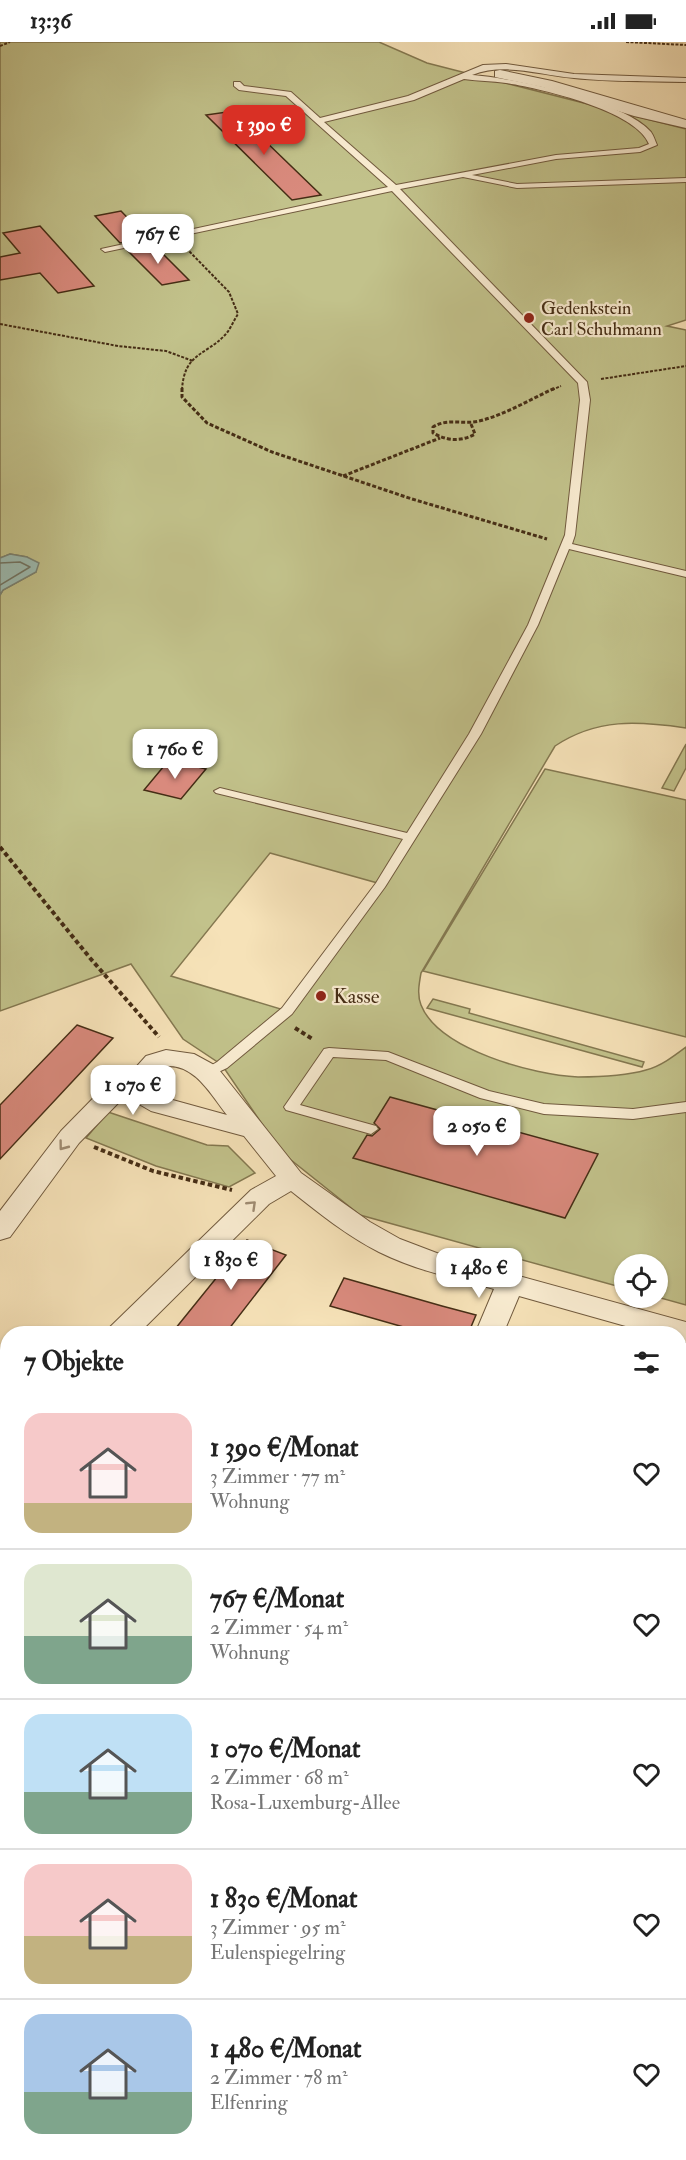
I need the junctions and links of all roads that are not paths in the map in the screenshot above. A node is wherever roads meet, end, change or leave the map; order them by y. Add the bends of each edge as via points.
1 (500, 74) dead end
2 (466, 77) junction
3 (686, 80) edge
4 (237, 84) dead end
5 (319, 121) junction
6 (686, 124) edge
7 (457, 176) junction
8 (686, 180) edge
9 (393, 188) junction
10 (105, 249) dead end
11 (565, 544) junction
12 (686, 574) edge
13 (220, 791) dead end
14 (409, 837) junction
15 (207, 1072) junction
16 (137, 1082) junction
17 (686, 1107) edge
18 (250, 1129) junction
19 (371, 1129) dead end
20 (292, 1179) junction
21 (0, 1230) edge
22 (511, 1284) junction
23 (128, 1326) edge
24 (493, 1326) edge
25 (664, 1326) edge

1 - 6 street
2 - 3 lane via 486,67 506,66 574,76
2 - 5 lane via 411,98
2 - 7 lane via 513,82 604,107 646,129 653,145 640,150 556,157
4 - 5 lane via 288,94
5 - 9 lane
7 - 8 lane via 517,186
7 - 9 lane
9 - 10 lane
9 - 11 lane via 582,382 585,400 570,535
11 - 12 lane
11 - 14 lane via 528,635 475,734
13 - 14 lane
14 - 15 lane via 381,884 287,1011 222,1065
15 - 16 street via 190,1060 160,1059 146,1068
15 - 18 street
16 - 18 street via 142,1096 159,1105
16 -> 21 street via 122,1085 70,1137
17 - 19 lane via 633,1114 544,1109 485,1095 388,1056 329,1052 291,1107
18 - 20 street
20 - 22 street via 390,1246
23 -> 20 street via 260,1197
22 - 24 street
22 - 25 street

